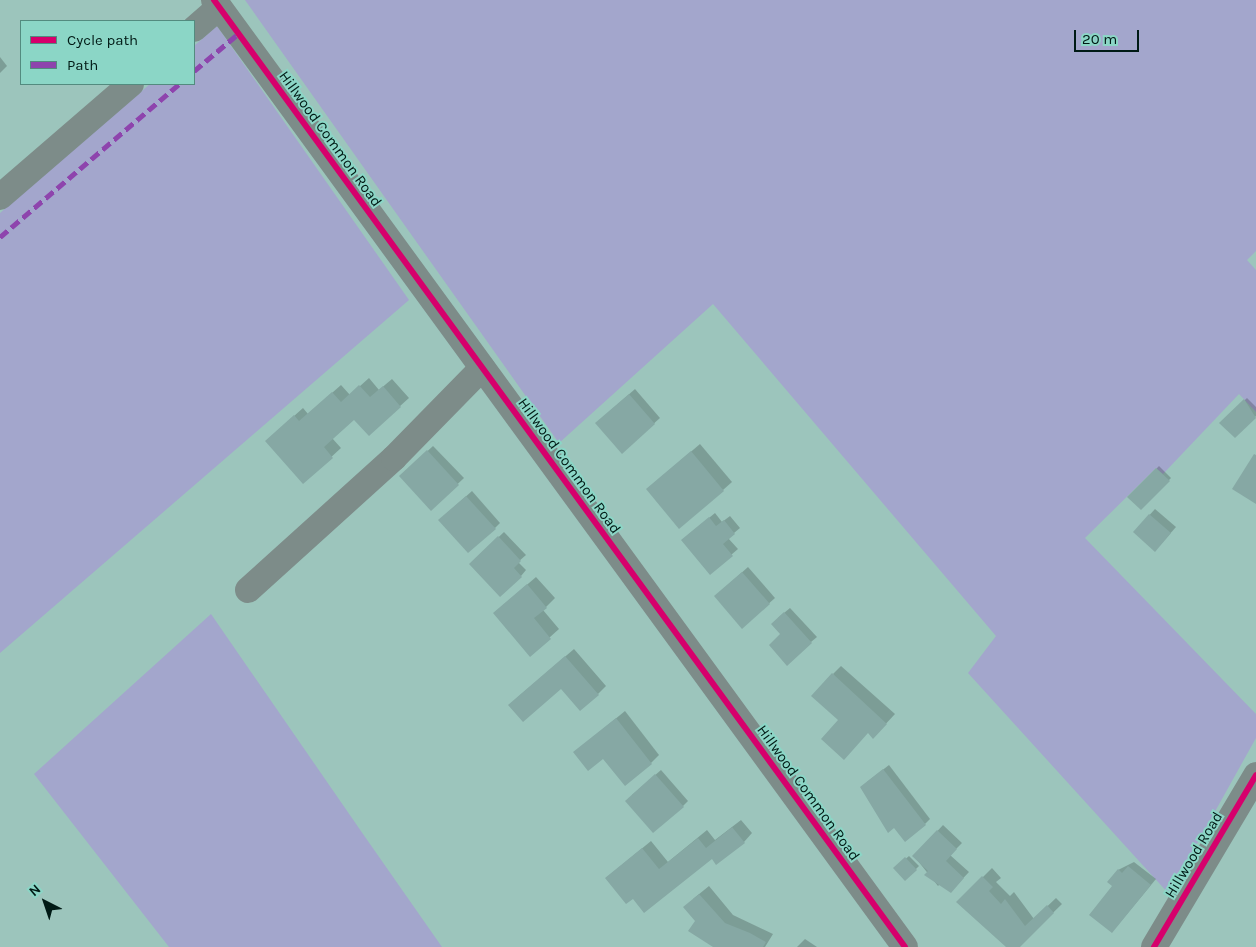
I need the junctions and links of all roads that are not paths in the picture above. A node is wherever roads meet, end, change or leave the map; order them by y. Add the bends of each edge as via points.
1 (216, 4) edge
2 (195, 28) edge
3 (130, 85) edge
4 (0, 197) edge
5 (482, 368) junction
6 (248, 590) dead end
7 (1256, 775) edge
8 (905, 947) edge
9 (1154, 947) edge

1 - 2 street
1 - 5 street, Hillwood Common Road
3 - 4 street
5 - 6 street via 380,470
5 - 8 street, Hillwood Common Road
7 - 9 street, Hillwood Road

